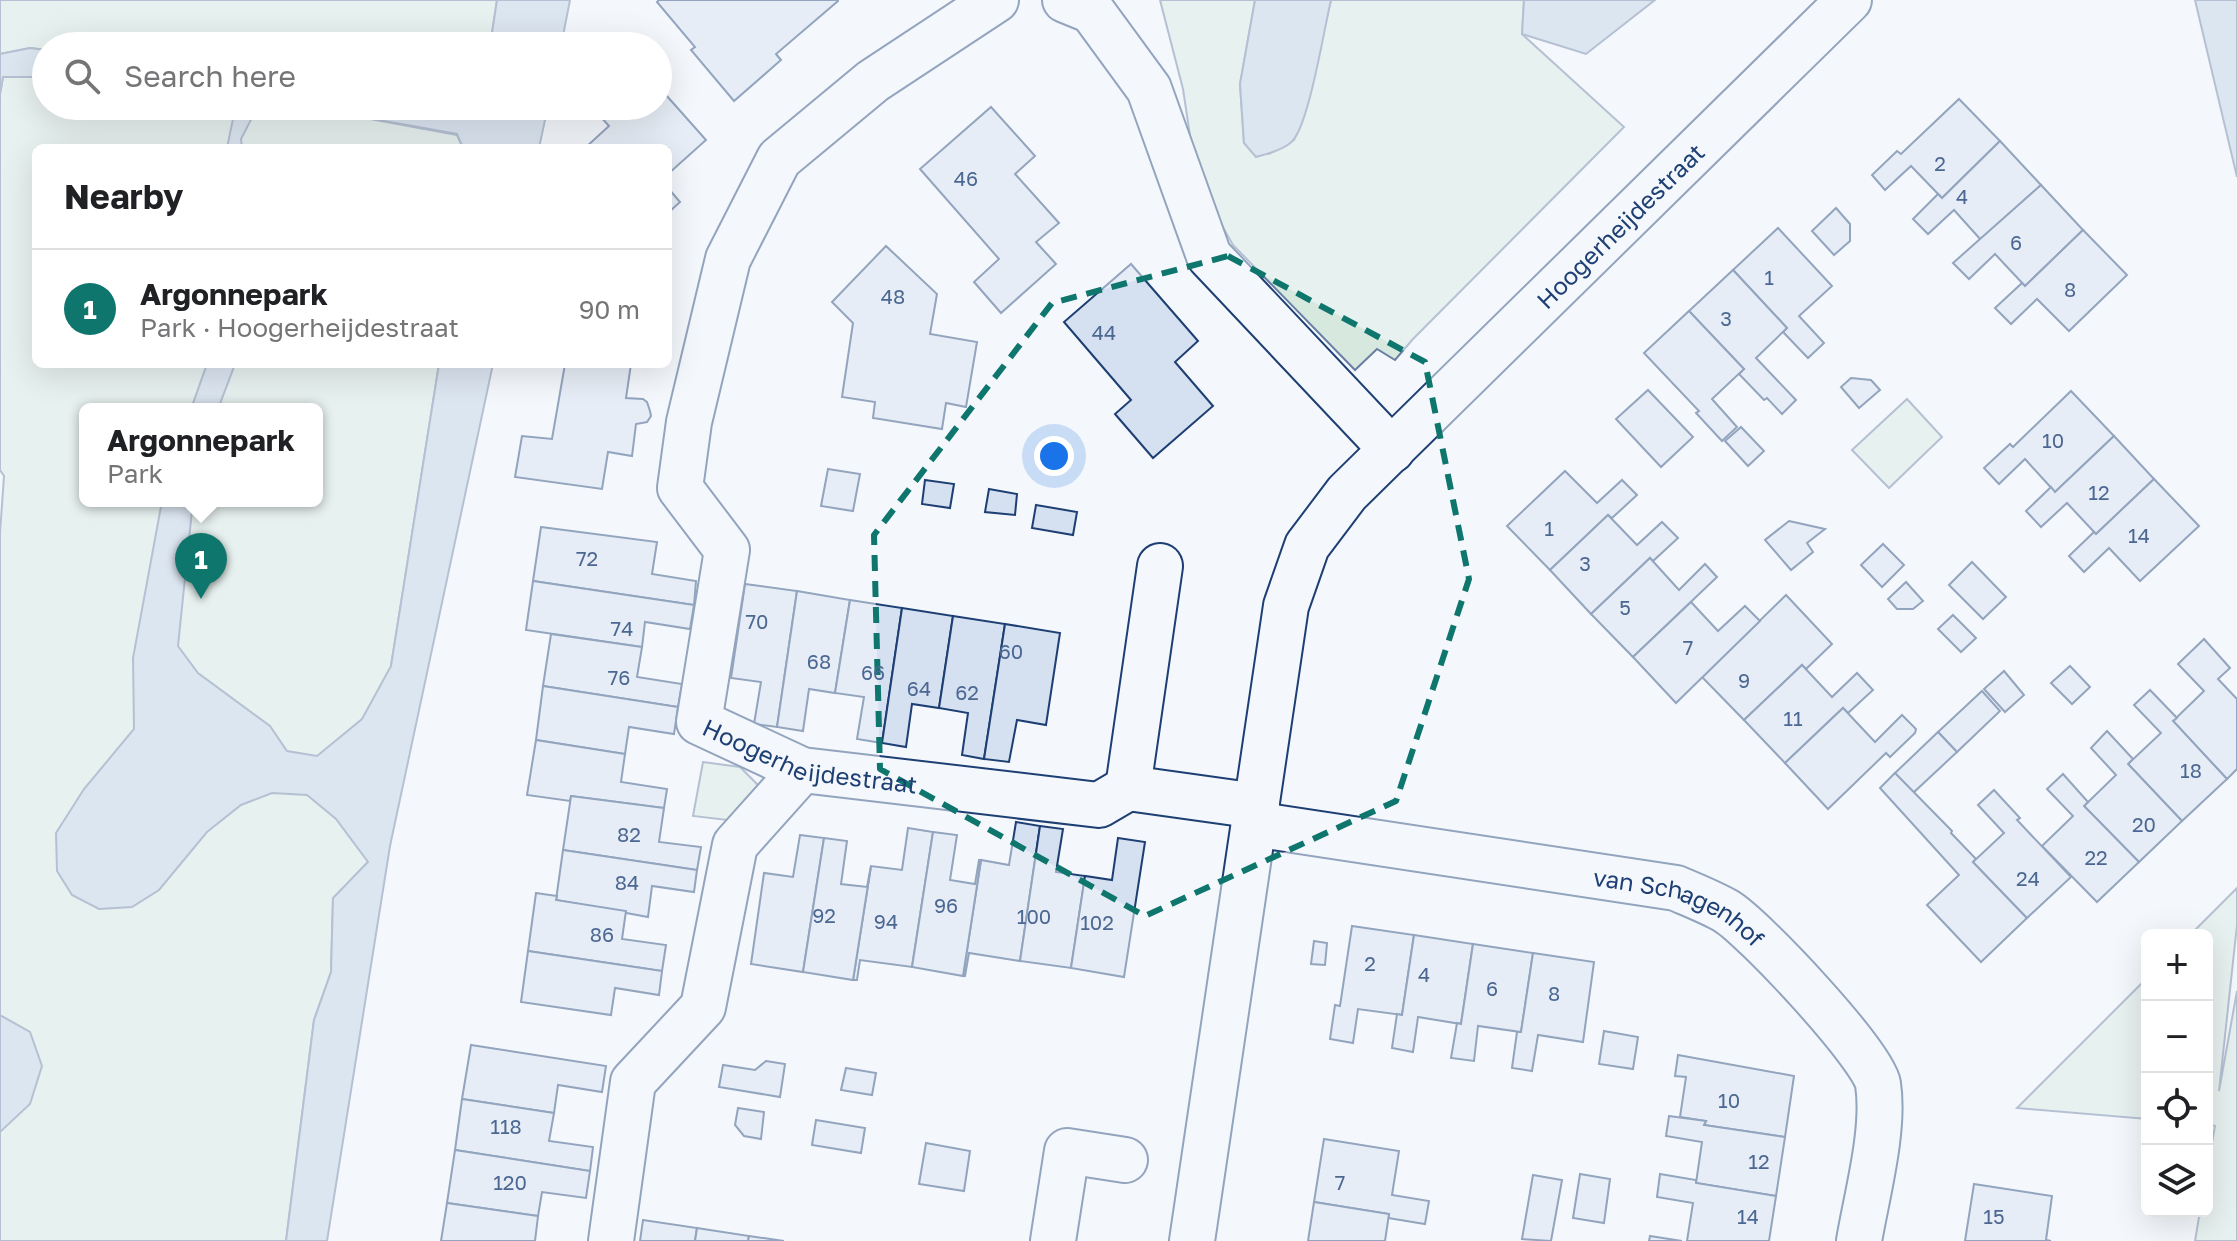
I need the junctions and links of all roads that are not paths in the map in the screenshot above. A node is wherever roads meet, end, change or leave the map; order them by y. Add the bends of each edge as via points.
1 (996, 0) edge
2 (1849, 0) edge
3 (1084, 4) edge
4 (1392, 450) junction
5 (1160, 566) dead end
6 (802, 770) junction
7 (1128, 788) junction
8 (1255, 815) junction
9 (1125, 1160) dead end
10 (611, 1241) edge
11 (1053, 1241) edge
12 (1192, 1241) edge
13 (1859, 1241) edge

1 - 6 street, Hoogerheijdestraat via 873,81 779,159 728,259 689,422 680,488 727,550 699,722
2 - 4 street, Hoogerheijdestraat
3 - 4 street via 1149,89 1209,256
4 - 8 street, Hoogerheijdestraat via 1347,493 1307,546 1286,606
5 - 7 street
6 - 7 street, Hoogerheijdestraat via 1099,805
6 - 10 street via 735,845 703,1007 633,1082
7 - 8 street
8 - 12 street, Hoogerheijdestraat
8 - 13 street, van Schagenhof via 1676,888 1728,912 1777,958 1862,1053 1878,1079 1881,1112
9 - 11 street via 1067,1151

